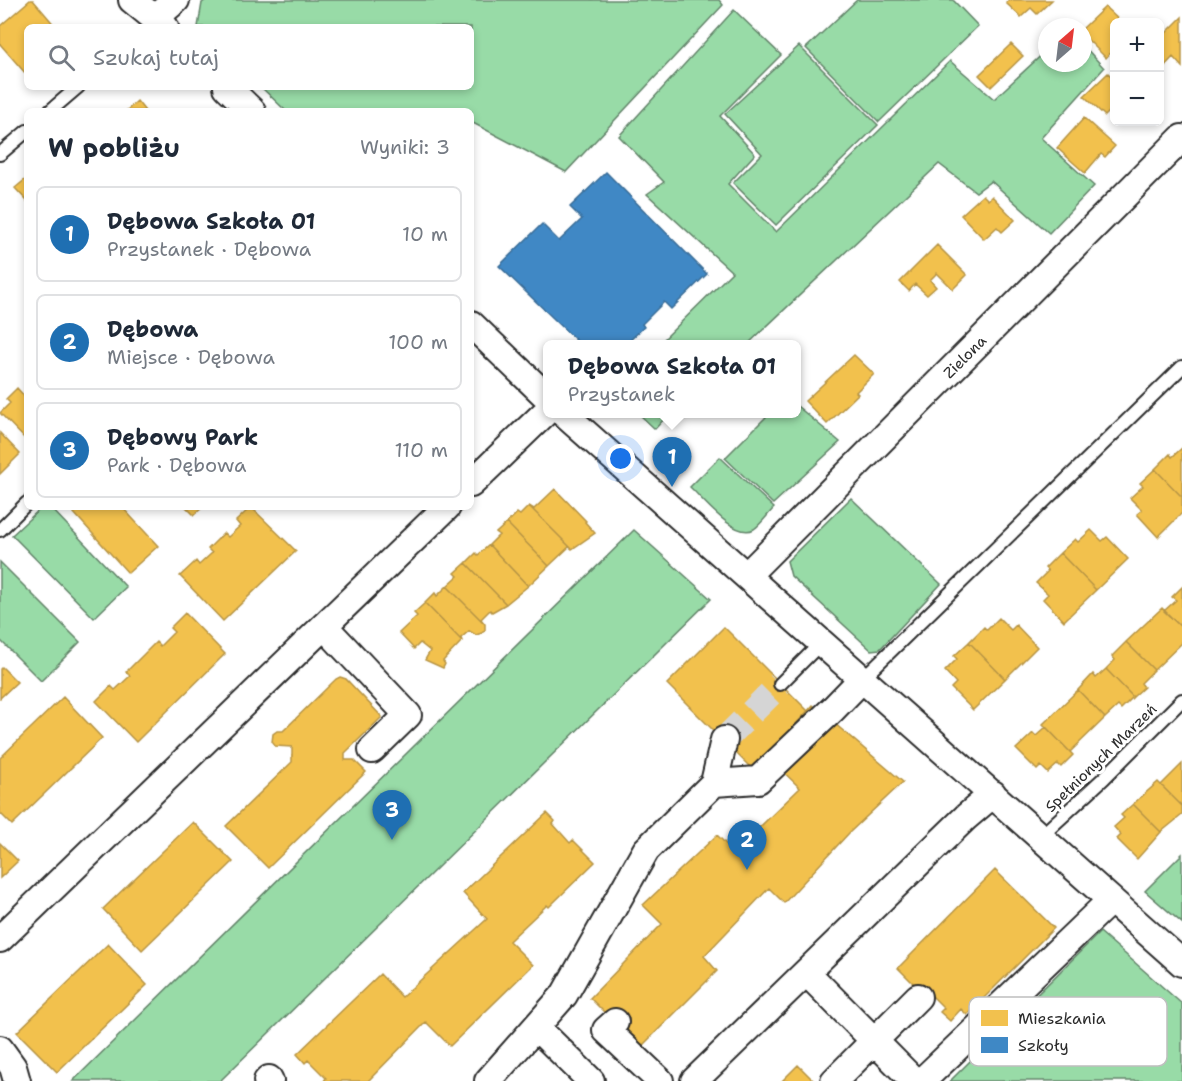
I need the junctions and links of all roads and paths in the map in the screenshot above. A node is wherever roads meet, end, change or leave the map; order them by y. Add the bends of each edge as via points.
1 (132, 0) edge
2 (176, 0) edge
3 (156, 24) edge
4 (74, 90) edge
5 (230, 90) edge
6 (54, 108) edge
7 (249, 108) edge
8 (24, 134) edge
9 (1182, 138) edge
10 (0, 154) edge
11 (474, 327) edge
12 (1182, 367) edge
13 (543, 393) edge
14 (543, 415) edge
15 (569, 418) edge
16 (474, 481) edge
17 (24, 506) edge
18 (444, 510) edge
19 (0, 530) edge
20 (747, 575) junction
21 (324, 626) junction
22 (822, 642) junction
23 (863, 678) junction
24 (780, 684) tunnel mouth
25 (1182, 700) edge
26 (724, 740) tunnel mouth
27 (372, 750) dead end
28 (714, 783) junction
29 (993, 794) junction
30 (1040, 837) junction
31 (1111, 900) junction
32 (0, 939) edge
33 (1182, 963) edge
34 (807, 973) junction
35 (918, 997) dead end
36 (1010, 997) edge
37 (615, 1022) dead end
38 (536, 1027) junction
39 (969, 1036) edge
40 (874, 1040) junction
41 (0, 1049) edge
42 (497, 1078) edge
43 (17, 1081) edge
44 (591, 1081) edge
45 (660, 1081) edge
46 (694, 1081) edge
47 (834, 1081) edge
48 (914, 1081) edge
49 (922, 1081) edge

1 - 3 street
2 - 3 street
4 - 6 lane
5 - 7 street
8 - 10 lane
9 - 20 street, Zielona
11 - 13 street
12 - 23 lane
14 - 16 street
15 - 20 street
17 - 19 lane
18 - 21 street
20 - 22 street
21 - 27 street via 408,715
21 - 32 street
22 - 23 street
22 - 24 lane
23 - 28 street via 758,780
23 - 29 street
25 - 30 lane, Spełnionych Marzeń
26 - 28 street
28 - 38 street via 646,850 564,995
29 - 30 street
29 - 34 street
30 - 31 street
31 - 33 street
31 - 36 street
34 - 40 street
34 - 46 street
35 - 40 street
37 - 45 street via 606,1030
38 - 42 street
38 - 44 street
39 - 49 street
40 - 47 street
40 - 48 street
41 - 43 street via 13,1066

